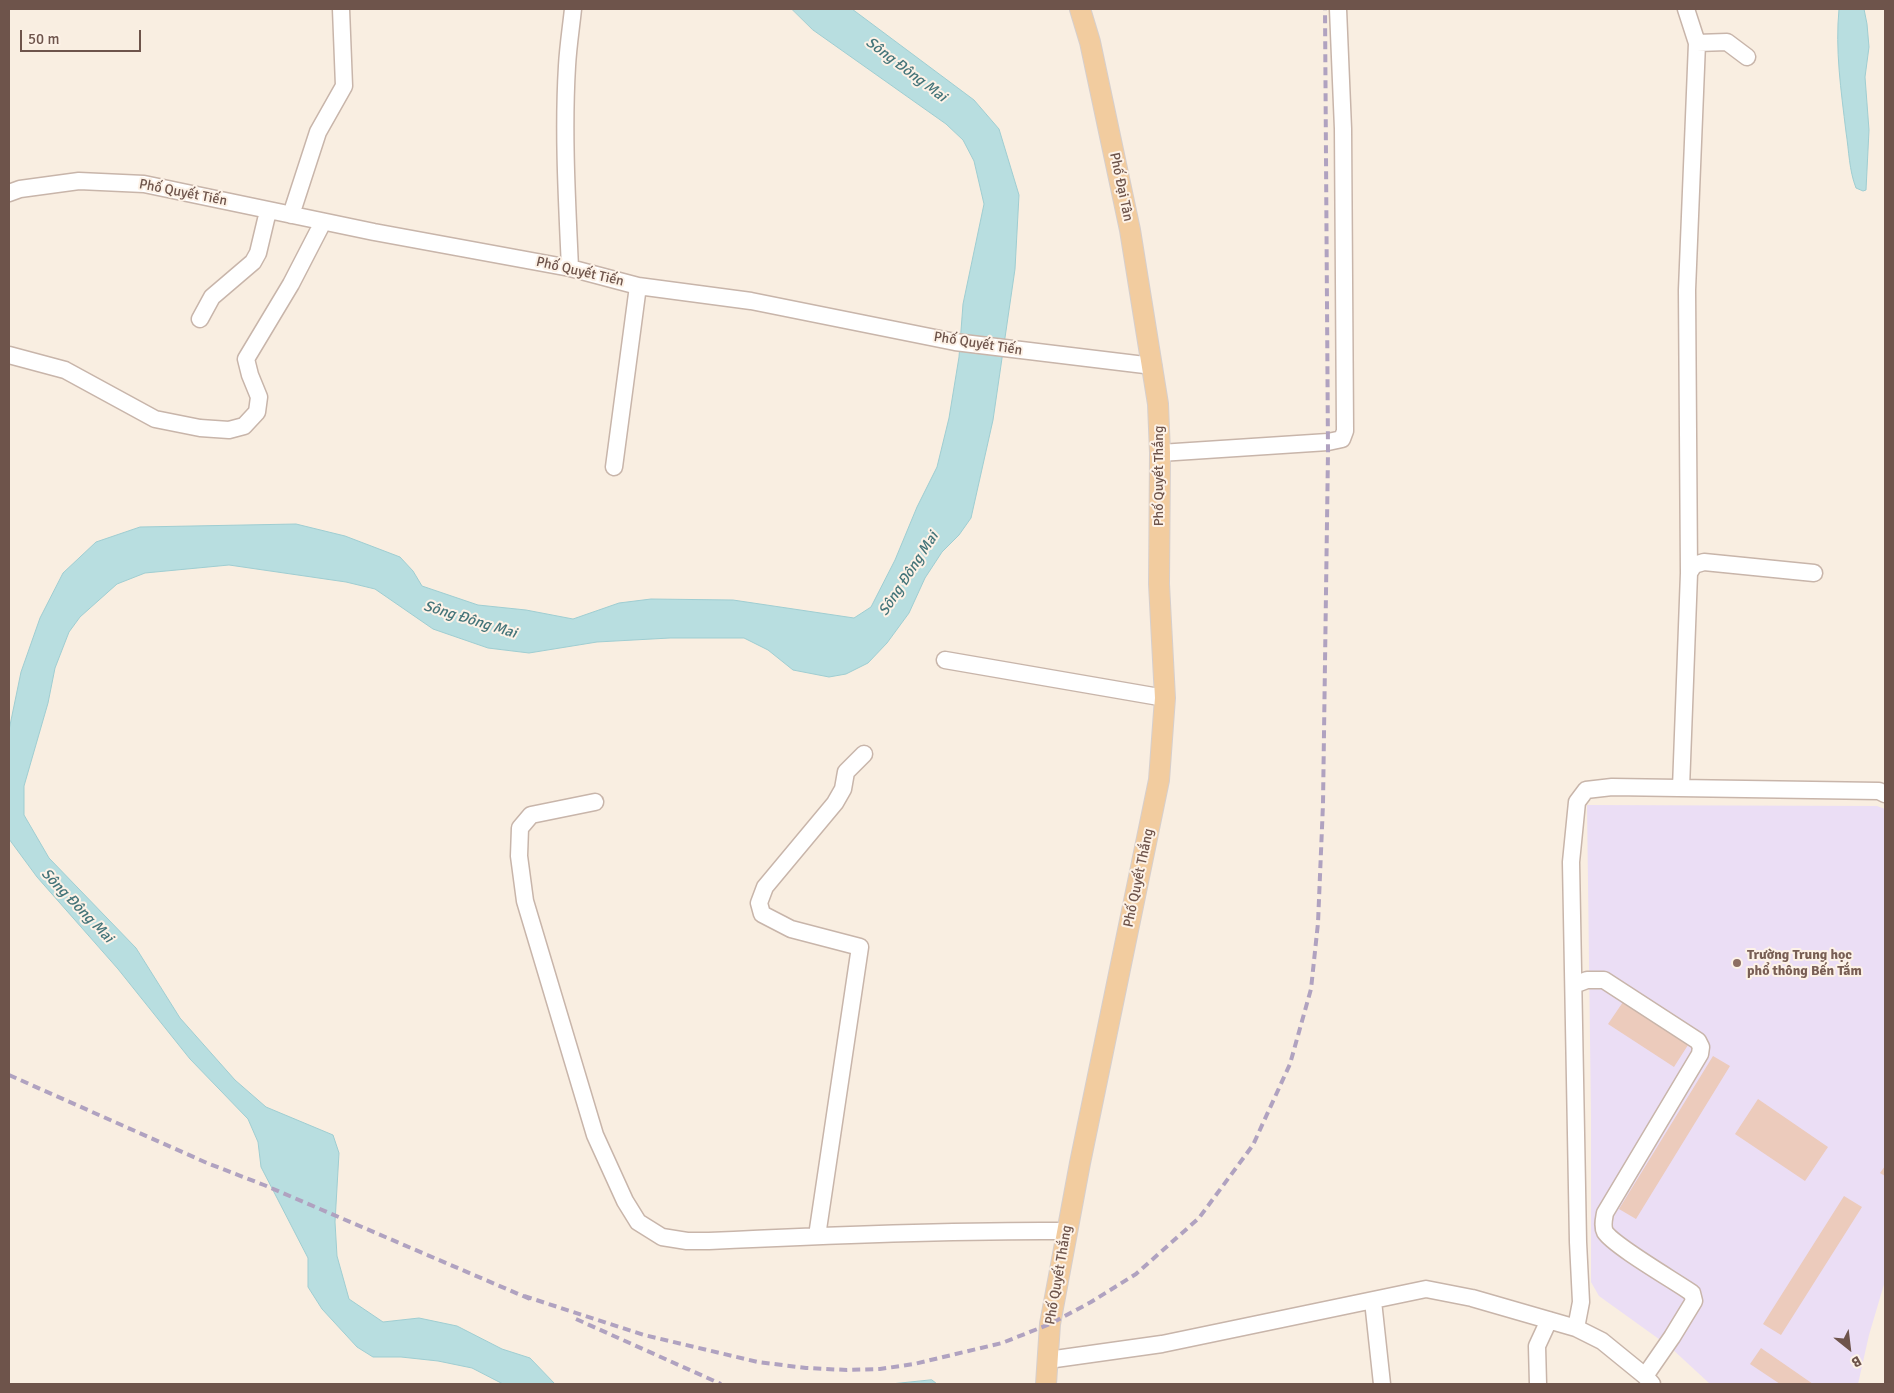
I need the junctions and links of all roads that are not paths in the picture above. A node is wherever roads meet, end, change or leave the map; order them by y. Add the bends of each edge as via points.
1 (341, 9) edge
2 (573, 9) edge
3 (1080, 9) edge
4 (1338, 9) edge
5 (1686, 9) edge
6 (1697, 43) junction
7 (1747, 57) dead end
8 (9, 193) edge
9 (268, 211) junction
10 (291, 215) junction
11 (323, 222) junction
12 (570, 268) junction
13 (638, 286) junction
14 (200, 319) dead end
15 (9, 355) edge
16 (1153, 366) junction
17 (1160, 452) junction
18 (614, 467) dead end
19 (1689, 573) junction
20 (1814, 574) dead end
21 (945, 660) dead end
22 (1165, 698) junction
23 (864, 754) dead end
24 (1681, 788) junction
25 (1885, 794) edge
26 (596, 802) dead end
27 (1574, 985) junction
28 (1067, 1231) junction
29 (817, 1236) junction
30 (1373, 1301) junction
31 (1549, 1320) junction
32 (1576, 1328) junction
33 (1048, 1360) junction
34 (1649, 1380) edge
35 (1046, 1384) edge
36 (1382, 1384) edge
37 (1538, 1384) edge

1 - 10 street via 344,86 318,132
2 - 12 street via 566,114
3 - 16 main road, Phố Đại Tân via 1130,230
4 - 17 street via 1343,129 1345,431 1342,438 1328,442
5 - 6 street
6 - 7 street via 1727,42
6 - 19 street via 1687,290
8 - 9 street, Phố Quyết Tiến via 79,181 144,184
9 - 10 street, Phố Quyết Tiến
9 - 14 street via 253,262 212,297
10 - 11 street, Phố Quyết Tiến
11 - 12 street, Phố Quyết Tiến
11 - 15 street via 246,359 259,397 257,412 244,426 229,430 155,419 65,370
12 - 13 street, Phố Quyết Tiến
13 - 16 street, Phố Quyết Tiến via 751,301 955,342
13 - 18 street
16 - 17 main road, Phố Quyết Thắng
17 - 22 main road, Phố Quyết Thắng via 1159,584
19 - 20 street via 1694,564 1704,562
19 - 24 street
21 - 22 street
22 - 28 main road, Phố Quyết Thắng via 1159,780
23 - 29 street via 846,772 843,789 824,819 765,887 759,903 762,914 791,929 860,947
24 - 25 street via 1879,790
24 - 27 street via 1586,790 1577,802 1571,862
26 - 29 street via 531,815 520,828 519,856 525,901 595,1135 624,1201 638,1222 662,1237 709,1241
27 - 32 street via 1582,1302
27 - 34 street via 1587,980 1604,980 1698,1041 1701,1047 1700,1054 1605,1213 1603,1225 1606,1233 1618,1244 1694,1296
28 - 29 street via 980,1230
28 - 33 main road, Phố Quyết Thắng via 1050,1324
30 - 31 street via 1426,1289 1472,1298
30 - 33 street via 1162,1344
30 - 36 street
31 - 32 street
31 - 37 street via 1537,1346
32 - 34 street via 1602,1341
33 - 35 main road, Phố Quyết Thắng

